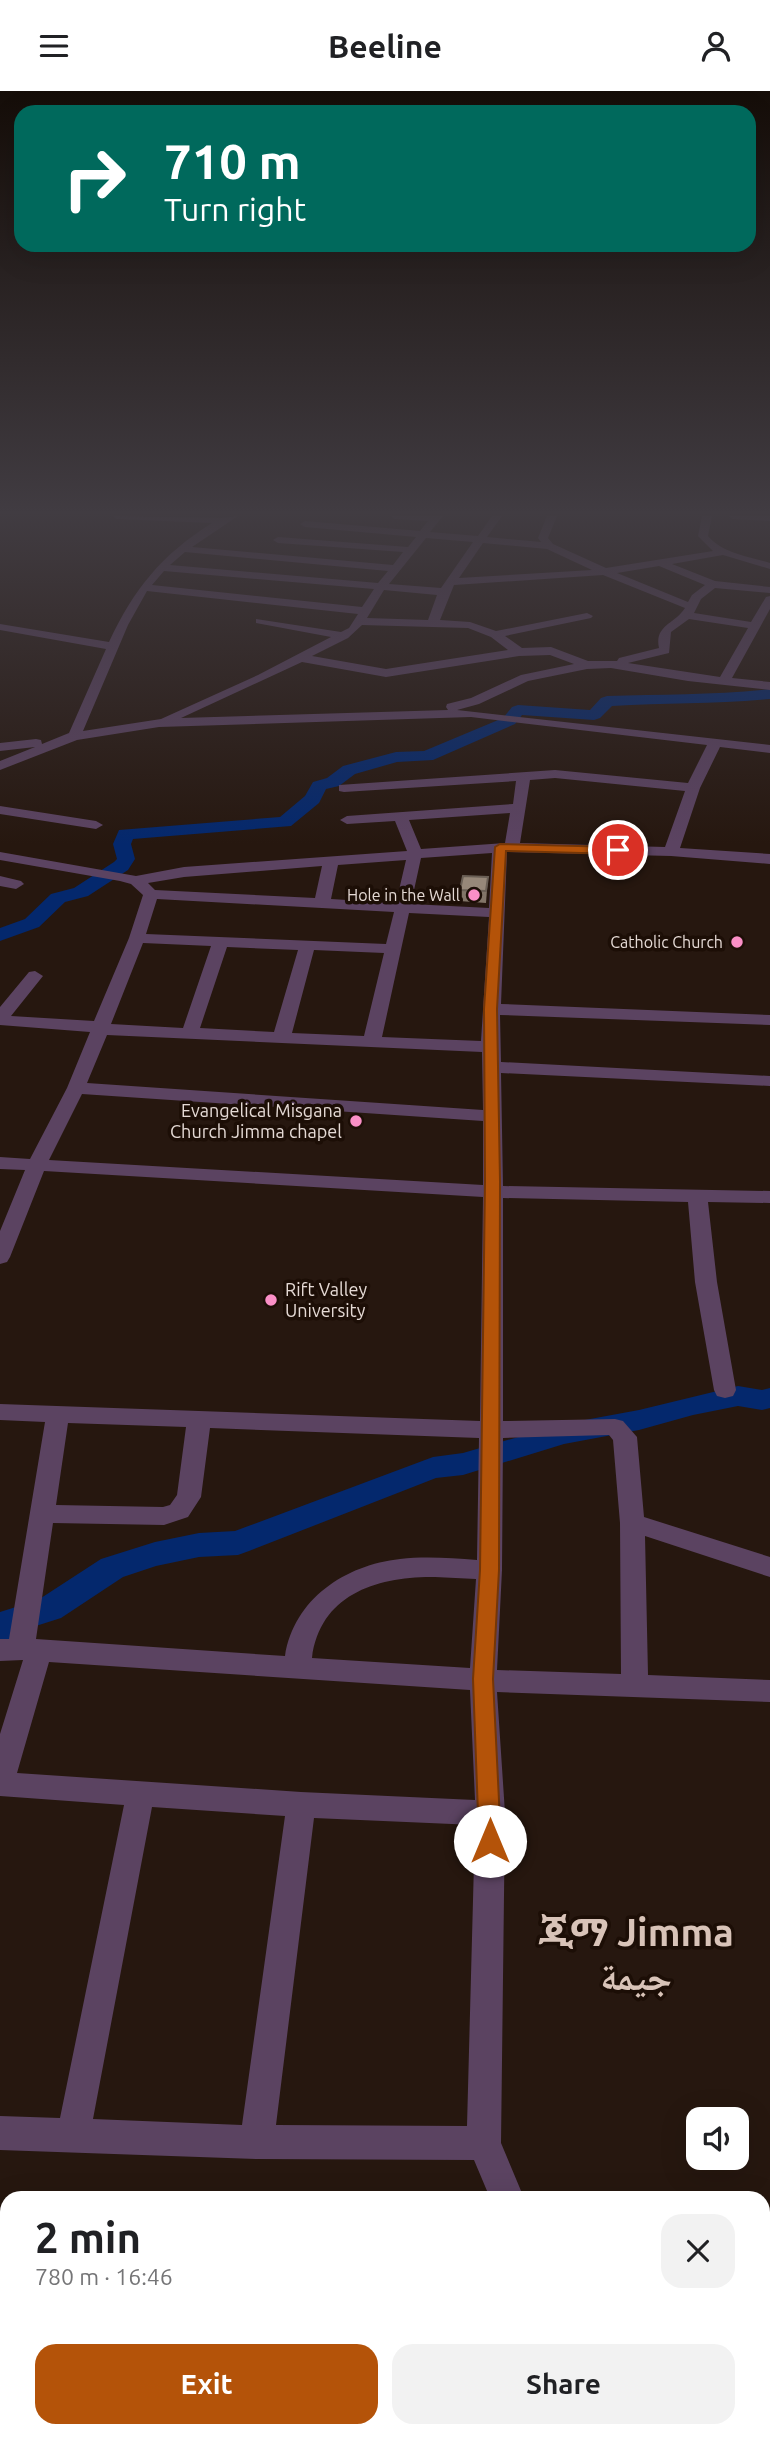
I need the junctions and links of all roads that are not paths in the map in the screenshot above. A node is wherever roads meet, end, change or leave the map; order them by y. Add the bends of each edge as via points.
1 (123, 625) edge
2 (285, 625) edge
3 (354, 625) edge
4 (471, 625) edge
5 (544, 625) edge
6 (672, 625) edge
7 (755, 626) edge
8 (2, 631) edge
9 (495, 635) junction
10 (344, 636) junction
11 (114, 647) junction
12 (520, 652) junction
13 (300, 658) junction
14 (611, 664) junction
15 (587, 665) junction
16 (724, 681) junction
17 (770, 686) edge
18 (420, 713) junction
19 (159, 723) junction
20 (67, 739) junction
21 (715, 743) junction
22 (0, 747) edge
23 (770, 749) edge
24 (0, 766) edge
25 (523, 775) junction
26 (344, 788) dead end
27 (693, 788) junction
28 (518, 808) junction
29 (2, 812) edge
30 (400, 816) junction
31 (346, 820) dead end
32 (96, 825) dead end
33 (506, 847) junction
34 (671, 852) junction
35 (415, 853) junction
36 (0, 856) edge
37 (770, 859) edge
38 (331, 860) junction
39 (136, 881) junction
40 (151, 894) junction
41 (322, 904) junction
42 (404, 910) junction
43 (497, 913) junction
44 (137, 938) junction
45 (220, 943) junction
46 (307, 946) junction
47 (394, 949) junction
48 (34, 976) dead end
49 (490, 1009) junction
50 (0, 1019) edge
51 (770, 1020) edge
52 (99, 1028) junction
53 (190, 1032) junction
54 (282, 1036) junction
55 (372, 1041) junction
56 (491, 1057) junction
57 (770, 1080) edge
58 (76, 1088) junction
59 (492, 1116) junction
60 (0, 1155) edge
61 (39, 1161) junction
62 (0, 1163) edge
63 (493, 1186) junction
64 (770, 1187) edge
65 (697, 1194) junction
66 (770, 1197) edge
67 (0, 1257) edge
68 (725, 1390) dead end
69 (0, 1412) edge
70 (58, 1414) junction
71 (199, 1420) junction
72 (490, 1450) junction
73 (43, 1514) junction
74 (632, 1523) junction
75 (770, 1567) edge
76 (489, 1570) junction
77 (20, 1650) edge
78 (297, 1668) junction
79 (483, 1679) junction
80 (635, 1686) junction
81 (770, 1691) edge
82 (0, 1783) edge
83 (140, 1795) junction
84 (301, 1805) junction
85 (490, 1813) junction
86 (0, 2133) edge
87 (73, 2136) junction
88 (257, 2142) junction
89 (484, 2143) junction
90 (504, 2191) edge

1 - 11 street
2 - 10 street
3 - 10 street
4 - 9 street
5 - 9 street
6 - 14 street via 663,640 665,650
7 - 16 street
8 - 11 street
9 - 12 street
10 - 13 street
11 - 20 street
12 - 13 street via 386,673
12 - 15 street via 551,651
13 - 19 street
14 - 15 street
14 - 16 street
15 - 18 street via 525,678 475,701
16 - 17 street
18 - 19 street
18 - 21 street via 506,716
19 - 20 street
20 - 22 street
20 - 24 street
21 - 23 street
21 - 27 street
25 - 26 street
25 - 27 street
25 - 28 street
27 - 34 street
28 - 30 street
28 - 33 street
29 - 32 street
30 - 31 street
30 - 35 street
33 - 34 street
33 - 35 street
33 - 43 street
34 - 37 street
35 - 38 street
35 - 42 street
36 - 39 street
38 - 39 street via 184,872
38 - 41 street
39 - 40 street
40 - 41 street
40 - 44 street
41 - 42 street
42 - 43 street
42 - 47 street
43 - 49 street
44 - 45 street
44 - 52 street
45 - 46 street
45 - 53 street
46 - 47 street
46 - 54 street
47 - 55 street
48 - 50 street
49 - 51 street
49 - 56 street
50 - 52 street
52 - 53 street
52 - 58 street
53 - 54 street
54 - 55 street
55 - 56 street
56 - 57 street
56 - 59 street
58 - 59 street
58 - 61 street
59 - 63 street
60 - 61 street
61 - 62 street
61 - 63 street
61 - 67 street
63 - 64 street
63 - 65 street
63 - 72 street
65 - 66 street
65 - 68 street via 706,1282
69 - 70 street
70 - 71 street
70 - 73 street
71 - 72 street
71 - 73 street via 190,1497 179,1511 164,1516
72 - 74 street via 609,1426 625,1437
72 - 76 street
73 - 77 street
74 - 75 street
74 - 80 street
76 - 78 street via 401,1568 359,1582 327,1600 312,1617 303,1634
76 - 79 street
77 - 78 street
77 - 82 street
78 - 79 street
79 - 80 street
79 - 85 street
80 - 81 street
82 - 83 street
83 - 84 street
83 - 87 street
84 - 85 street
84 - 88 street
85 - 89 street
86 - 87 street
87 - 88 street
88 - 89 street
89 - 90 street

